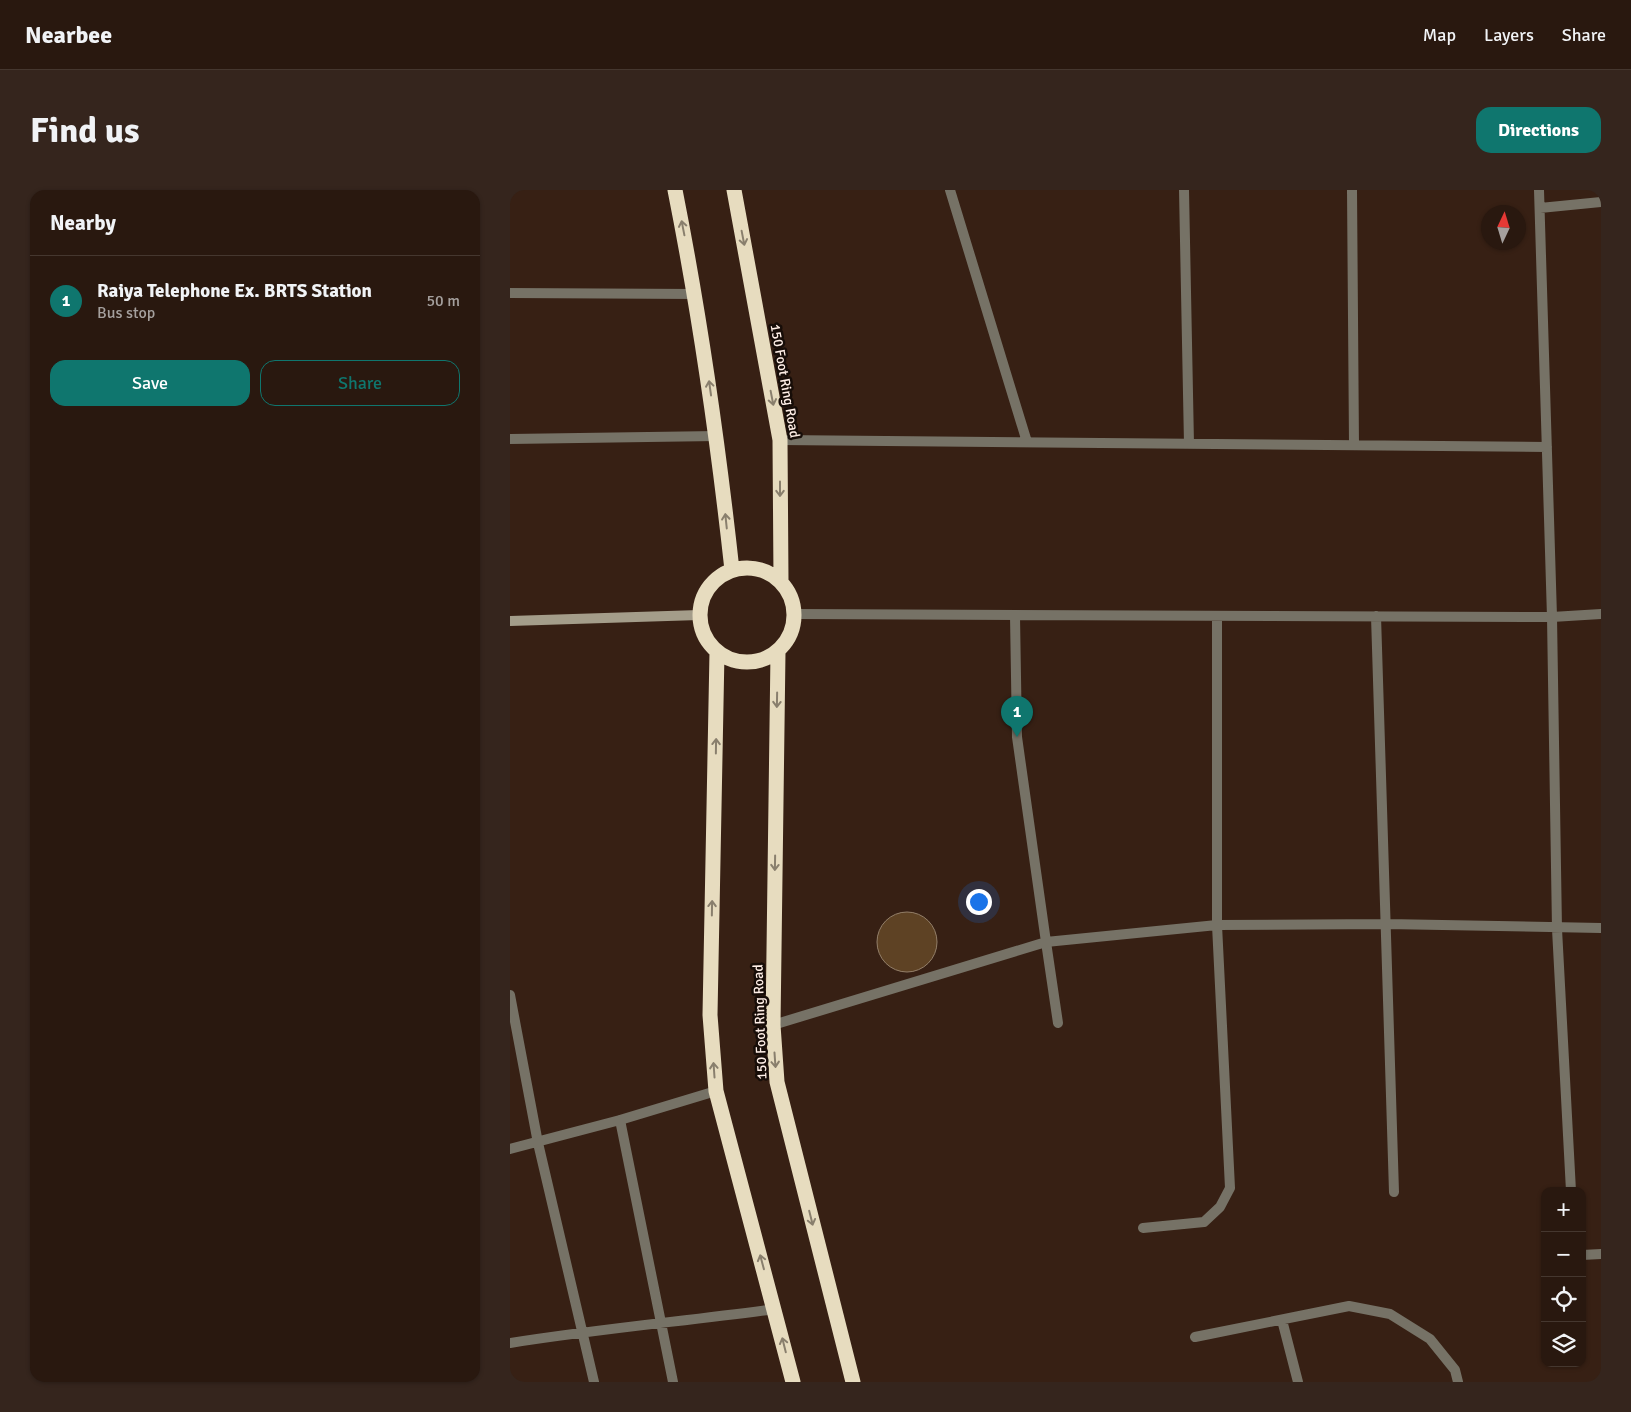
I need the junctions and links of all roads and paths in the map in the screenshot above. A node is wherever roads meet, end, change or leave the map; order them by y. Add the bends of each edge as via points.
1 (675, 190) edge
2 (734, 190) edge
3 (950, 190) edge
4 (1184, 190) edge
5 (1352, 190) edge
6 (1539, 190) edge
7 (1601, 202) edge
8 (1540, 208) junction
9 (510, 293) edge
10 (696, 294) junction
11 (717, 436) junction
12 (510, 439) edge
13 (780, 440) junction
14 (1026, 442) junction
15 (1189, 444) junction
16 (1354, 445) junction
17 (1547, 447) junction
18 (732, 570) junction
19 (781, 580) junction
20 (795, 614) junction
21 (1601, 614) edge
22 (699, 615) junction
23 (1016, 616) junction
24 (1218, 616) junction
25 (1376, 616) junction
26 (1552, 617) junction
27 (510, 621) edge
28 (718, 652) junction
29 (778, 652) junction
30 (1387, 924) junction
31 (1216, 925) junction
32 (1601, 928) edge
33 (1558, 929) junction
34 (1046, 942) junction
35 (510, 995) edge
36 (1058, 1023) dead end
37 (773, 1025) junction
38 (716, 1091) junction
39 (620, 1120) junction
40 (538, 1143) junction
41 (510, 1149) edge
42 (1571, 1187) edge
43 (1394, 1192) dead end
44 (1143, 1228) dead end
45 (1601, 1254) edge
46 (1586, 1255) edge
47 (774, 1309) junction
48 (1282, 1320) junction
49 (661, 1324) junction
50 (583, 1331) junction
51 (1196, 1337) dead end
52 (510, 1343) edge
53 (594, 1382) edge
54 (673, 1382) edge
55 (793, 1382) edge
56 (853, 1382) edge
57 (1298, 1382) edge
58 (1458, 1382) edge

10 -> 1 highway
2 -> 13 highway, 150 Foot Ring Road
3 - 14 street
4 - 15 street
5 - 16 street
6 - 8 street
7 - 8 street
8 - 17 street
9 - 10 street
11 -> 10 highway
11 - 12 street
18 -> 11 highway
13 - 14 street
13 -> 19 highway, 150 Foot Ring Road
14 - 15 street
15 - 16 street
16 - 17 street
17 - 26 street
18 - 19 highway via 749,567
18 - 22 highway via 718,576 708,587
19 - 20 highway via 792,596
20 - 23 street
20 - 29 highway via 791,635
21 - 26 street
22 - 27 street
22 - 28 highway via 704,636
23 - 24 street
23 - 34 street via 1017,737
24 - 25 street
24 - 31 street
25 - 26 street
25 - 30 street
26 - 33 street
28 - 29 highway via 737,661 758,661
38 -> 28 highway via 710,1015
29 -> 37 highway, 150 Foot Ring Road
30 - 31 street
30 - 33 street
30 - 43 street
31 - 34 street
31 - 44 street via 1230,1188 1220,1207 1204,1222
32 - 33 street
33 - 42 street
34 - 36 street
34 - 37 street
35 - 40 street
37 -> 56 highway, 150 Foot Ring Road via 777,1082
38 - 39 street
47 -> 38 highway
39 - 40 street
39 - 49 street
40 - 41 street
40 - 50 street
45 - 46 street
47 - 49 street
55 -> 47 highway
48 - 51 street
48 - 57 street
48 - 58 street via 1349,1306 1390,1314 1430,1339 1455,1370
49 - 50 street
49 - 54 street
50 - 52 street
50 - 53 street

